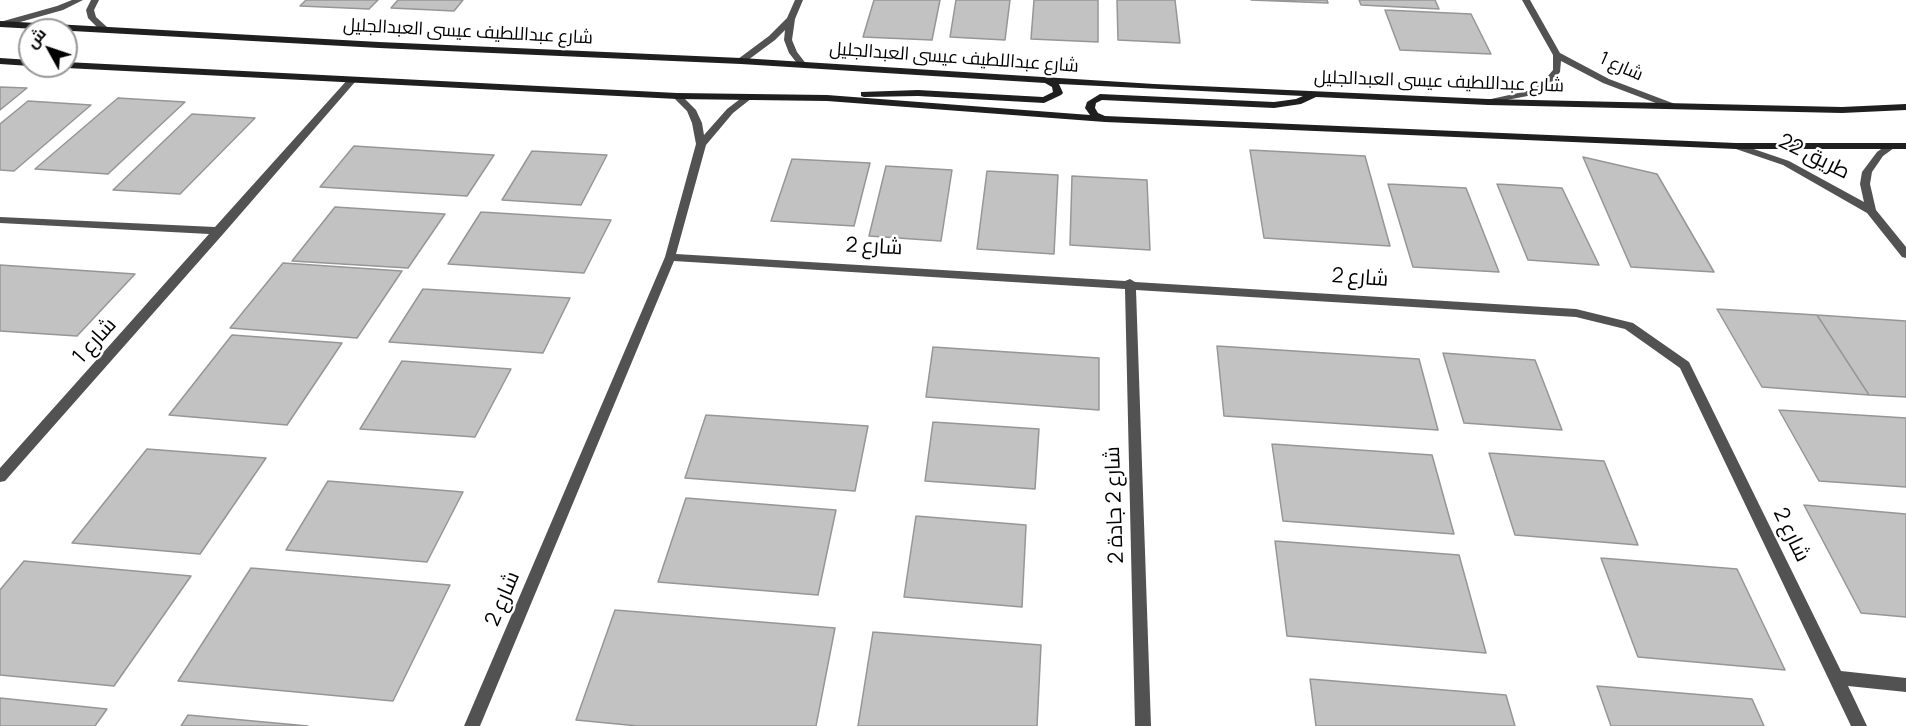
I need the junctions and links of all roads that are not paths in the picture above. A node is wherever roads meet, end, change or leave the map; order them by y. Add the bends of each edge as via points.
1 (79, 0) edge
2 (95, 0) edge
3 (799, 0) edge
4 (1526, 0) edge
5 (791, 19) junction
6 (2, 24) edge
7 (104, 29) junction
8 (1557, 55) junction
9 (0, 61) edge
10 (741, 61) junction
11 (18, 62) edge
12 (803, 65) junction
13 (78, 66) edge
14 (352, 80) junction
15 (1043, 80) junction
16 (1316, 94) junction
17 (677, 96) junction
18 (747, 98) junction
19 (827, 98) junction
20 (1488, 102) junction
21 (1672, 106) junction
22 (1906, 107) edge
23 (1105, 119) junction
24 (701, 144) junction
25 (1736, 146) junction
26 (1891, 146) junction
27 (1906, 146) edge
28 (1871, 211) junction
29 (0, 220) edge
30 (220, 231) junction
31 (1906, 254) edge
32 (670, 256) junction
33 (1130, 283) junction
34 (0, 477) edge
35 (1836, 678) junction
36 (1906, 685) edge
37 (472, 726) edge
38 (1143, 726) edge
39 (1859, 726) edge

1 - 6 street
2 - 7 street via 90,10 92,18
3 - 5 street
4 - 8 street
5 - 10 street
5 - 12 street via 788,40
6 - 7 street, شارع عبداللطيف عيسى العبدالجليل
7 - 10 street, شارع عبداللطيف عيسى العبدالجليل
8 - 20 street via 1557,70 1545,85 1521,97
8 - 21 street, شارع 1 via 1606,81
9 - 11 street
10 - 12 street, شارع عبداللطيف عيسى العبدالجليل
12 - 15 street, شارع عبداللطيف عيسى العبدالجليل
13 - 14 street
14 - 17 street
14 - 30 street, شارع 1
15 - 16 street, شارع عبداللطيف عيسى العبدالجليل
15 - 19 street via 1056,86 1058,93 1044,100 884,93
16 - 20 street, شارع عبداللطيف عيسى العبدالجليل
16 - 23 street via 1298,102 1274,105 1100,97 1090,108
17 - 18 street
17 - 24 street, شارع 2 via 692,110
18 - 19 street
18 - 24 street, شارع 2
19 - 23 street
20 - 21 street, شارع عبداللطيف عيسى العبدالجليل
21 - 22 street, شارع عبداللطيف عيسى العبدالجليل via 1842,110
23 - 25 street
24 - 32 street, شارع 2
25 - 26 street
25 - 28 street, طريق 22 via 1810,174
26 - 27 street
26 - 28 street, طريق 22 via 1867,172 1865,184
28 - 31 street, طريق 22
29 - 30 street
30 - 34 street, شارع 1
32 - 33 street, شارع 2
32 - 37 street, شارع 2
33 - 35 street, شارع 2 via 1576,313 1629,326 1685,365
33 - 38 street, شارع 2 جادة 2
35 - 36 street
35 - 39 street, شارع 2

